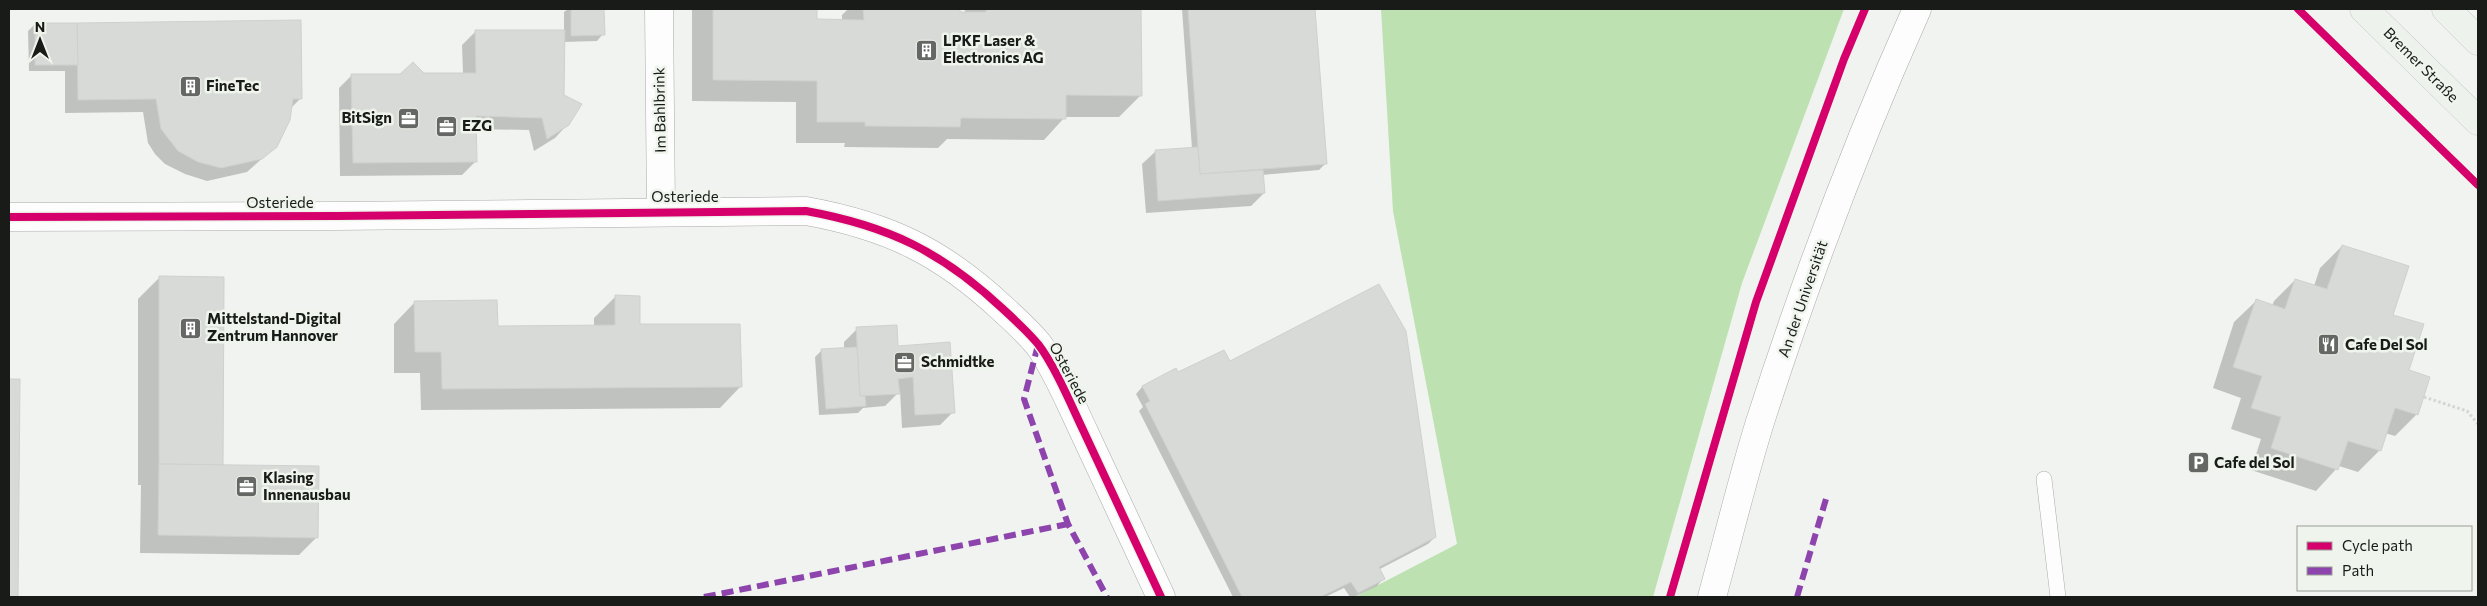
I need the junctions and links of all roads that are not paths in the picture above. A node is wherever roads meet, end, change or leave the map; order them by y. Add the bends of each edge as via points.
1 (659, 9) edge
2 (1917, 9) edge
3 (2364, 9) edge
4 (2446, 9) edge
5 (2478, 41) edge
6 (2478, 121) edge
7 (661, 211) junction
8 (9, 217) edge
9 (2044, 478) dead end
10 (1161, 597) edge
11 (1712, 597) edge
12 (2058, 597) edge

1 - 7 street, Im Bahlbrink
2 - 11 street, An der Universität via 1888,72 1821,247 1760,423
3 - 6 main road, Bremer Straße
4 - 5 main road
7 - 8 street, Osteriede
7 - 10 street, Osteriede via 806,211 842,218 904,239 931,253 979,287 1038,345 1068,400
9 - 12 lane

